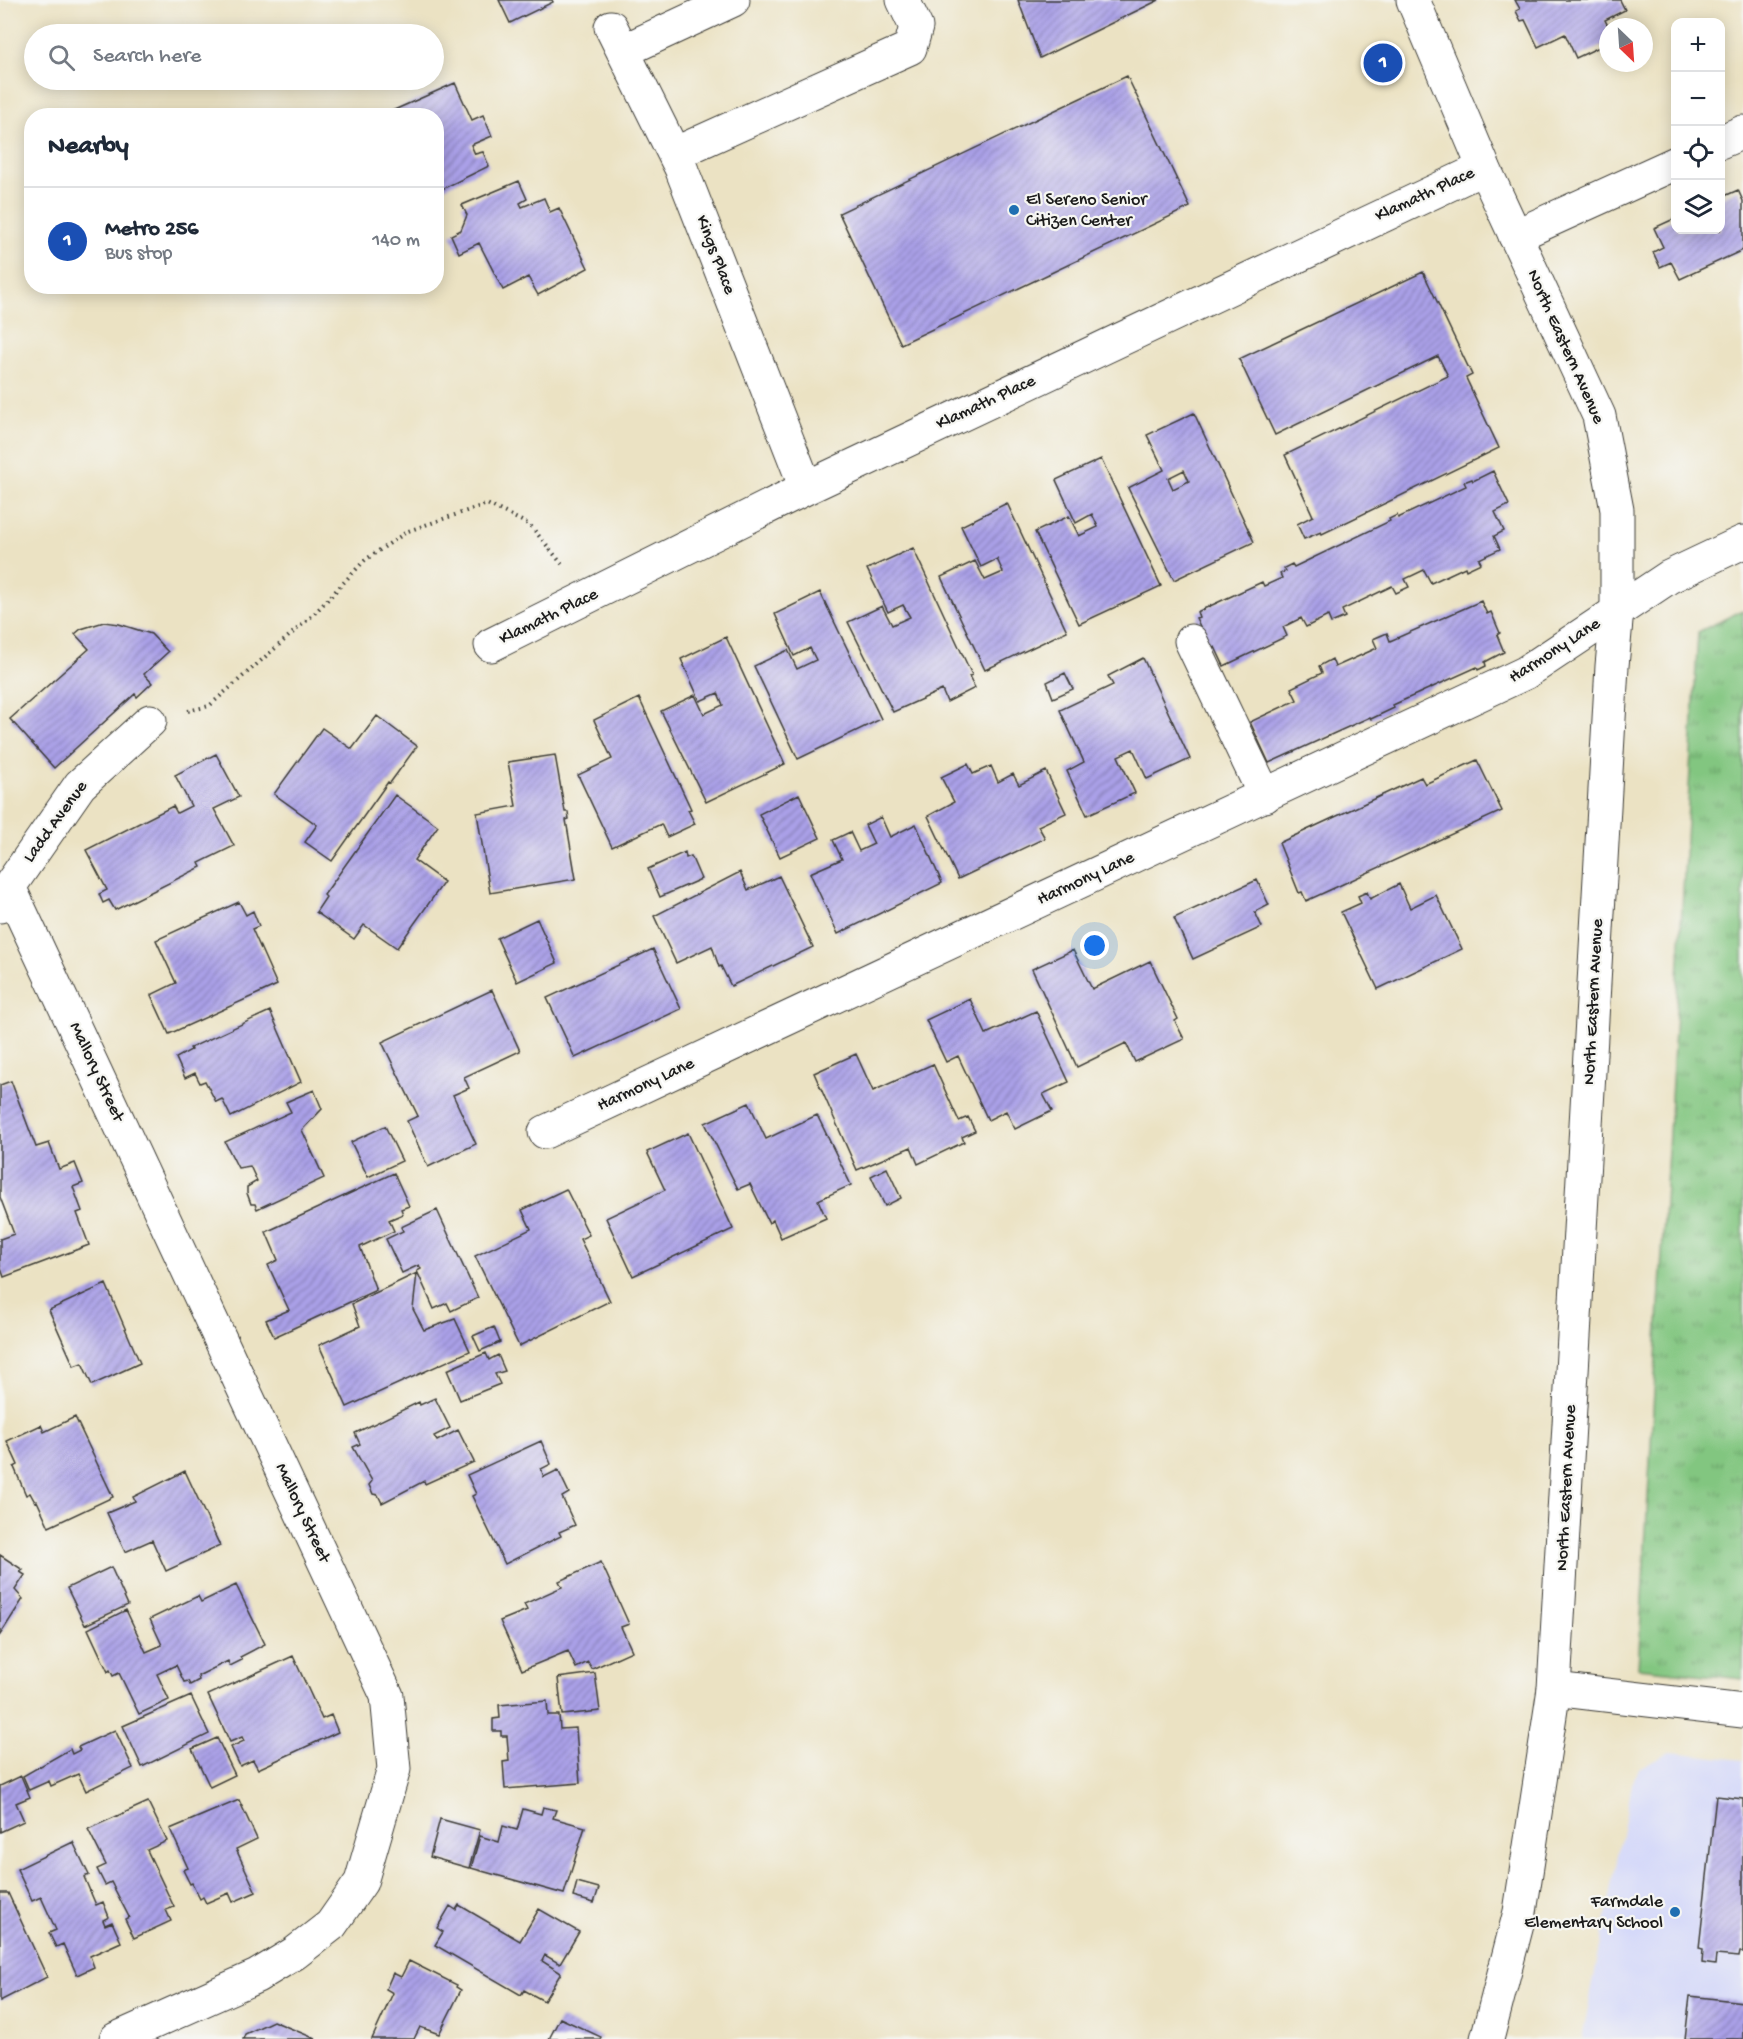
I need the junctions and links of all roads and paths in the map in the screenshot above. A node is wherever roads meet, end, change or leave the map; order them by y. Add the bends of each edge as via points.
1 (733, 0) edge
2 (903, 0) edge
3 (1413, 0) edge
4 (1743, 132) edge
5 (1725, 140) edge
6 (674, 154) junction
7 (1671, 165) edge
8 (1484, 168) junction
9 (1515, 236) junction
10 (806, 489) junction
11 (1743, 542) edge
12 (590, 599) junction
13 (1617, 609) junction
14 (1191, 641) dead end
15 (491, 645) dead end
16 (150, 721) joint
17 (1265, 796) junction
18 (4, 897) edge
19 (545, 1132) dead end
20 (1554, 1689) junction
21 (1743, 1711) edge
22 (116, 2039) edge
23 (1487, 2039) edge

1 - 6 street, Kings Place via 617,39
2 - 6 street via 916,27 910,48
3 - 8 street, North Eastern Avenue
4 - 5 street
6 - 10 street, Kings Place
7 - 9 street
8 - 9 street, North Eastern Avenue
8 - 10 street, Klamath Place
9 - 13 street, North Eastern Avenue via 1599,416 1617,510
10 - 12 street, Klamath Place
11 - 13 street, Harmony Lane via 1670,577
12 - 15 street, Klamath Place
12 - 16 path via 530,525 487,504 408,531 365,560 312,616 209,706
13 - 17 street, Harmony Lane via 1525,673
13 - 20 street, North Eastern Avenue
14 - 17 street
16 - 18 street, Ladd Avenue via 80,785
17 - 19 street, Harmony Lane
18 - 22 street, Mallory Street via 387,1696 394,1769 361,1882 331,1925 257,1976
20 - 21 street
20 - 23 street, North Eastern Avenue via 1520,1912

